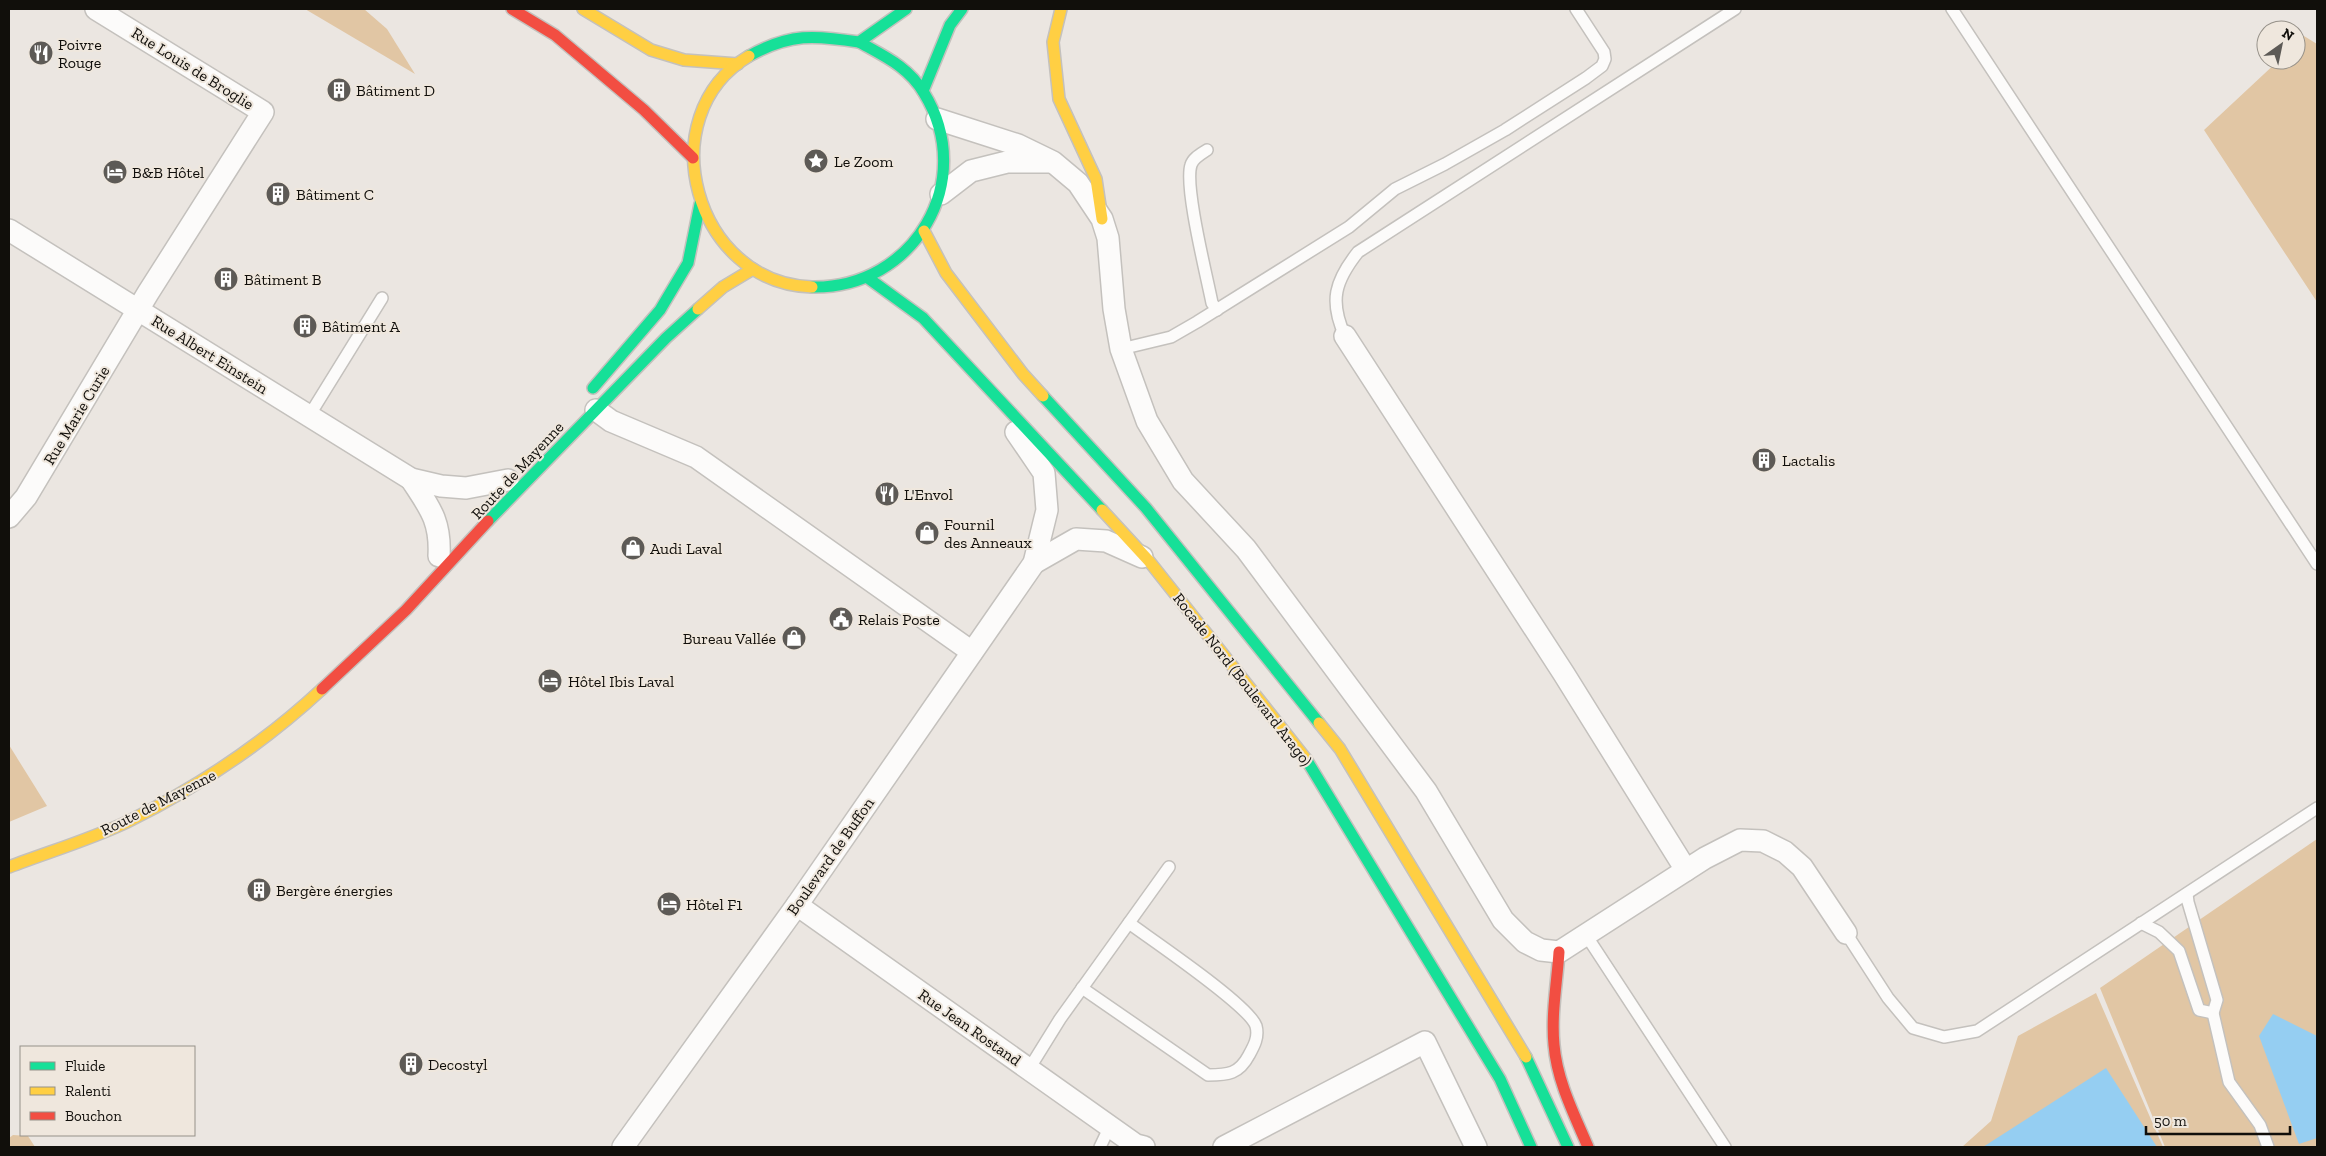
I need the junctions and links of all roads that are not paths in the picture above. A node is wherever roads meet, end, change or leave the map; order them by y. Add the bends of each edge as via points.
1 (96, 9) edge
2 (512, 9) edge
3 (583, 9) edge
4 (906, 9) edge
5 (962, 9) edge
6 (1062, 9) edge
7 (1576, 9) edge
8 (1735, 9) edge
9 (1952, 9) edge
10 (859, 42) junction
11 (738, 64) junction
12 (923, 91) junction
13 (263, 112) joint
14 (937, 119) junction
15 (1207, 150) dead end
16 (693, 158) junction
17 (1053, 162) junction
18 (940, 194) junction
19 (700, 204) junction
20 (1102, 220) junction
21 (9, 230) edge
22 (924, 231) junction
23 (753, 269) junction
24 (868, 278) junction
25 (382, 298) dead end
26 (138, 310) junction
27 (1217, 310) junction
28 (1344, 336) joint
29 (1121, 349) junction
30 (973, 370) junction
31 (591, 403) junction
32 (309, 416) junction
33 (411, 479) junction
34 (506, 483) dead end
35 (9, 517) edge
36 (441, 553) dead end
37 (1149, 561) junction
38 (1034, 563) junction
39 (2317, 564) edge
40 (390, 609) dead end
41 (972, 652) junction
42 (295, 714) junction
43 (2317, 808) edge
44 (9, 867) edge
45 (1169, 867) dead end
46 (1686, 870) junction
47 (2187, 894) junction
48 (797, 905) junction
49 (1128, 923) junction
50 (2141, 924) junction
51 (1846, 933) joint
52 (1586, 935) junction
53 (1559, 952) junction
54 (1082, 988) junction
55 (2213, 1013) junction
56 (1029, 1068) junction
57 (1110, 1126) junction
58 (1139, 1146) edge
59 (623, 1147) edge
60 (1100, 1147) edge
61 (1224, 1147) edge
62 (1476, 1147) edge
63 (1530, 1147) edge
64 (1568, 1147) edge
65 (1588, 1147) edge
66 (1725, 1147) edge
67 (2268, 1147) edge

1 - 13 street, Rue Louis de Broglie
2 - 16 main road via 555,35 644,110
3 - 11 main road via 651,50 684,60
4 - 10 main road
5 - 12 main road via 950,25
6 - 20 main road via 1054,42 1059,99 1096,179
7 - 27 lane via 1604,52 1602,66 1505,130 1395,189 1349,227
8 - 28 lane via 1358,252 1346,266 1337,285 1335,304
9 - 39 lane
10 - 11 main road via 817,36 775,43
10 - 12 main road via 895,62
11 - 16 main road via 710,98 699,122
12 - 14 main road
13 - 26 street, Rue Marie Curie
14 - 17 street via 1018,145
14 - 18 main road via 945,156
15 - 27 lane via 1191,163 1189,174 1212,303
16 - 19 main road
17 - 18 street via 1007,162 971,171
17 - 20 street via 1078,183
18 - 22 main road
19 - 23 main road via 721,241
19 - 31 main road, Route de Mayenne via 688,263 660,310
20 - 29 street via 1111,258
21 - 26 street, Rue Albert Einstein
22 - 24 main road via 900,258
22 - 64 main road via 946,273 1023,374 1146,508 1340,749 1530,1064
23 - 24 main road via 780,281 810,287 839,286
23 - 31 main road, Route de Mayenne via 723,287
24 - 30 main road, Rocade Nord (Boulevard Arago) via 923,318
25 - 32 lane
26 - 32 street, Rue Albert Einstein
26 - 35 street, Rue Marie Curie via 26,497
27 - 29 lane via 1170,337
28 - 46 street via 1564,674
29 - 53 street via 1147,421 1183,481 1246,549 1426,791 1503,920 1525,942 1541,950
30 - 37 main road, Rocade Nord (Boulevard Arago)
30 - 38 street via 1044,473 1047,510
31 - 41 street via 611,422 696,457
31 - 42 main road, Route de Mayenne via 406,610
32 - 33 street, Rue Albert Einstein
33 - 34 street, Rue Albert Einstein via 466,488
33 - 36 street, Rue Albert Einstein via 435,515
37 - 38 street via 1106,541 1076,539
37 - 63 main road, Rocade Nord (Boulevard Arago) via 1313,768 1500,1079
38 - 41 street, Boulevard de Buffon
40 - 42 main road, Route de Mayenne
41 - 48 street, Boulevard de Buffon
42 - 44 main road, Route de Mayenne via 221,770 126,822
43 - 47 lane
45 - 49 lane
46 - 51 street via 1740,840 1763,841 1785,852 1802,867
46 - 52 street
47 - 50 lane
47 - 55 lane via 2217,1000
48 - 56 street, Rue Jean Rostand
48 - 59 street, Boulevard de Buffon
49 - 54 lane
49 - 54 lane via 1239,1004 1256,1026 1257,1041 1244,1065 1228,1075 1208,1075
50 - 51 lane via 1977,1031 1944,1037 1913,1028 1888,998
50 - 55 lane via 2159,932 2179,951 2199,1010
52 - 53 street
52 - 66 lane
53 - 65 main road via 1554,1046 1565,1092
54 - 56 lane
55 - 67 lane via 2230,1082 2260,1125
56 - 57 street, Rue Jean Rostand
57 - 58 street, Rue Jean Rostand
57 - 60 lane
61 - 62 street via 1425,1042

